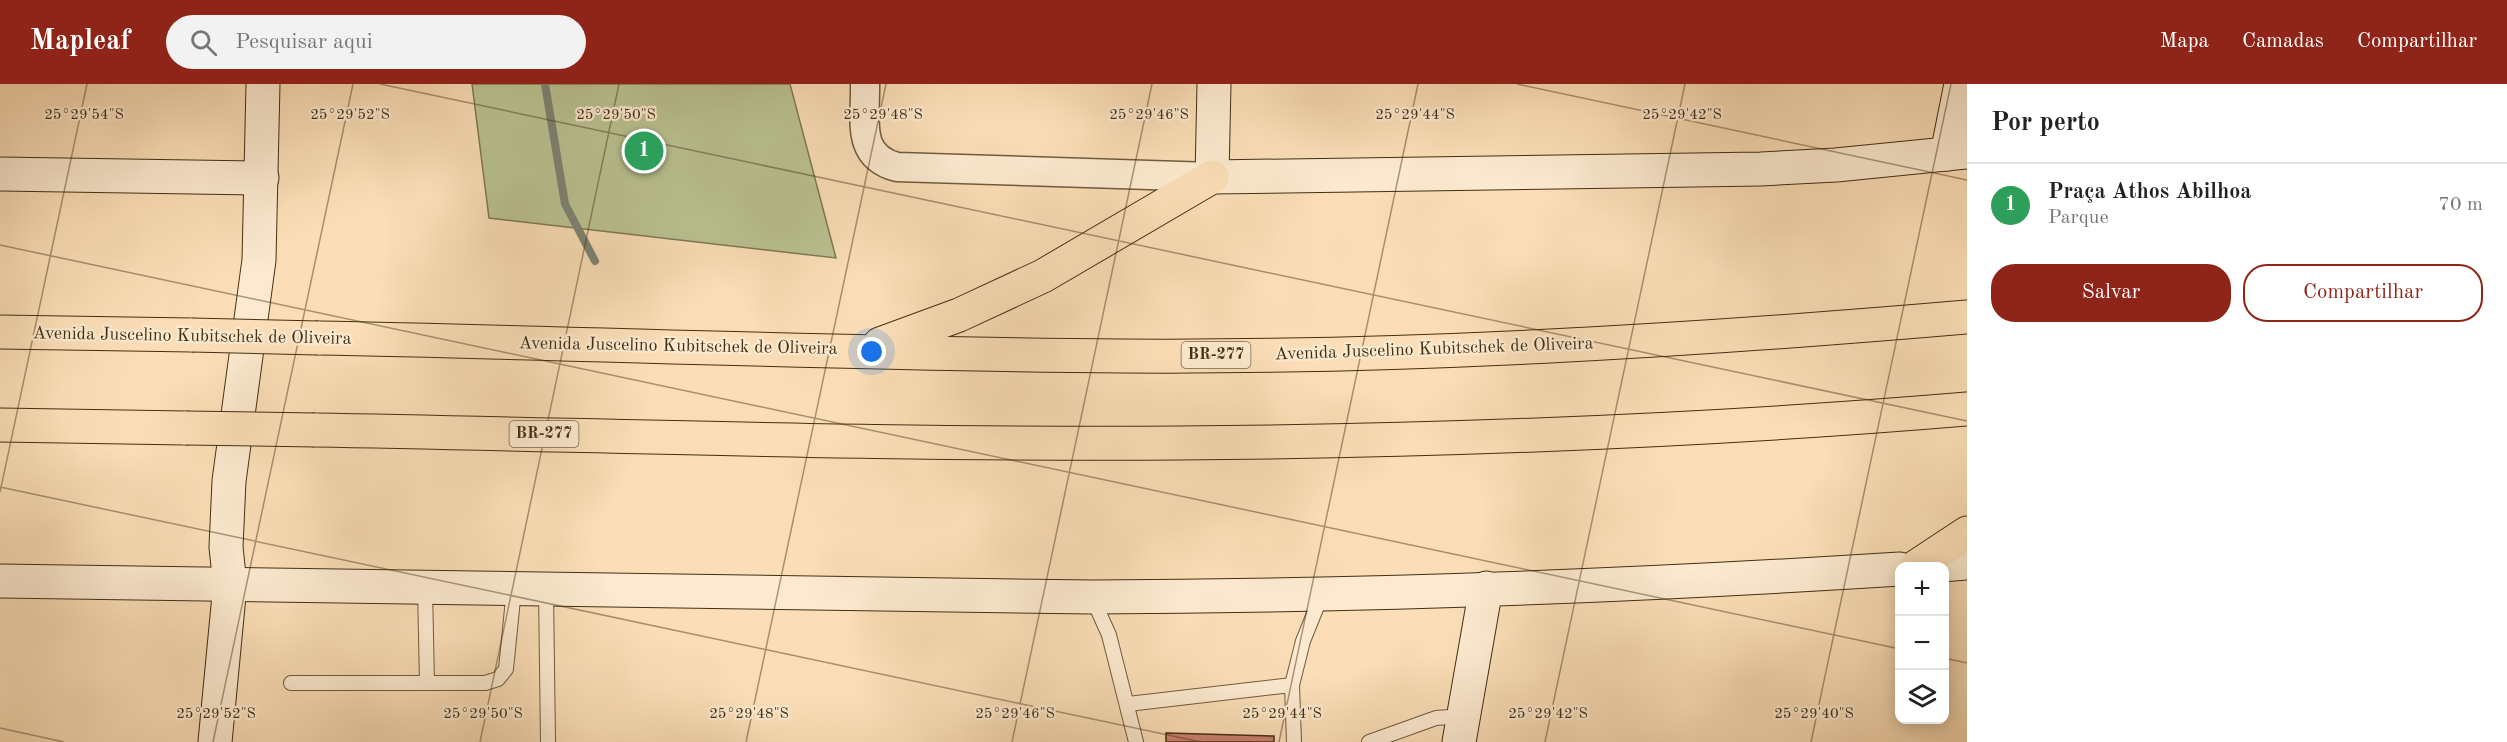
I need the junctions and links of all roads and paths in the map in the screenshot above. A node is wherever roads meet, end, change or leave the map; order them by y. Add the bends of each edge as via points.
1 (263, 84) edge
2 (865, 84) edge
3 (1214, 84) edge
4 (1961, 84) edge
5 (1957, 153) edge
6 (0, 174) edge
7 (1212, 177) junction
8 (262, 178) junction
9 (1967, 317) edge
10 (0, 332) edge
11 (861, 351) junction
12 (1967, 409) edge
13 (0, 425) edge
14 (1967, 533) edge
15 (1924, 562) edge
16 (1967, 563) edge
17 (1949, 565) edge
18 (1895, 569) edge
19 (0, 581) edge
20 (230, 585) junction
21 (425, 588) junction
22 (1485, 588) junction
23 (514, 589) junction
24 (546, 590) junction
25 (1322, 594) junction
26 (1092, 597) junction
27 (291, 683) dead end
28 (427, 683) junction
29 (1292, 685) junction
30 (1128, 704) junction
31 (1461, 729) edge
32 (214, 742) edge
33 (548, 742) edge
34 (1136, 742) edge
35 (1294, 742) edge
36 (1369, 742) edge

1 - 8 main road
2 - 7 street via 866,142 876,160 897,167
3 - 7 main road
4 - 5 main road
5 - 7 main road via 1836,165 1676,172
6 - 8 main road
7 - 11 highway via 1013,291
8 - 20 main road via 259,260 226,516
9 - 11 highway, Avenida Juscelino Kubitschek de Oliveira / BR-277 via 1598,343 1271,355
10 - 11 highway, Avenida Juscelino Kubitschek de Oliveira / BR-277, bridge
12 - 13 highway, BR-277, bridge via 1556,433 1176,443
14 - 15 highway
16 - 17 main road
18 - 22 main road
19 - 20 main road
20 - 21 main road
20 - 32 main road
21 - 23 main road
21 - 28 lane
22 - 25 main road
22 - 31 main road
23 - 24 main road
23 - 28 lane via 506,669 498,679 485,683
24 - 26 main road
24 - 33 lane
25 - 26 main road
25 - 29 lane via 1303,641
26 - 30 lane via 1109,635
27 - 28 lane
29 - 30 lane
29 - 35 lane
30 - 34 lane
31 - 36 lane via 1436,718

